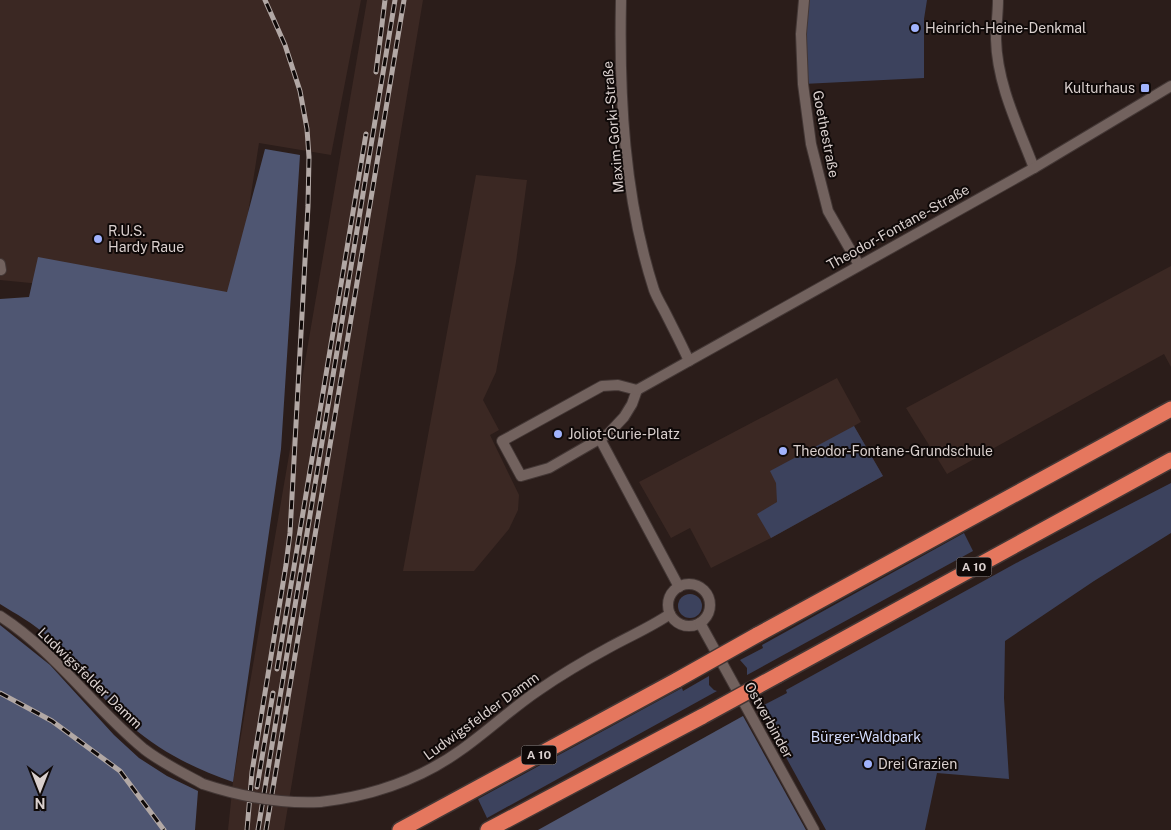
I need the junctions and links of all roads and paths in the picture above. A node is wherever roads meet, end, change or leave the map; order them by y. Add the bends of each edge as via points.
1 (621, 0) edge
2 (804, 0) edge
3 (998, 0) edge
4 (1171, 86) edge
5 (1034, 168) junction
6 (859, 265) junction
7 (690, 361) junction
8 (638, 390) junction
9 (1171, 409) edge
10 (600, 439) junction
11 (1171, 460) edge
12 (679, 587) junction
13 (670, 614) junction
14 (0, 616) edge
15 (700, 623) junction
16 (400, 830) edge
17 (488, 830) edge
18 (814, 830) edge

1 - 7 street, Maxim-Gorki-Straße via 621,84 628,168 639,230 655,291
2 - 6 street, Goethestraße via 802,84 811,144 828,211
3 - 5 street via 996,39 1002,83
4 - 5 street, Theodor-Fontane-Straße
5 - 6 street, Theodor-Fontane-Straße
6 - 7 street, Theodor-Fontane-Straße
7 - 8 street, Theodor-Fontane-Straße
8 - 10 street via 624,417
8 - 10 street via 602,386 502,441 521,476 549,468
9 - 16 highway, A 10, bridge
10 - 12 street
11 - 17 highway, A 10, bridge
12 - 13 street via 670,597
12 - 15 street via 688,584 704,590 710,602 709,613
13 - 14 street, Ludwigsfelder Damm, bridge via 572,669 462,750 410,780 352,798 292,803 236,794 204,784 176,770 145,750 32,638
13 - 15 street via 683,625
15 - 18 street, Ostverbinder

